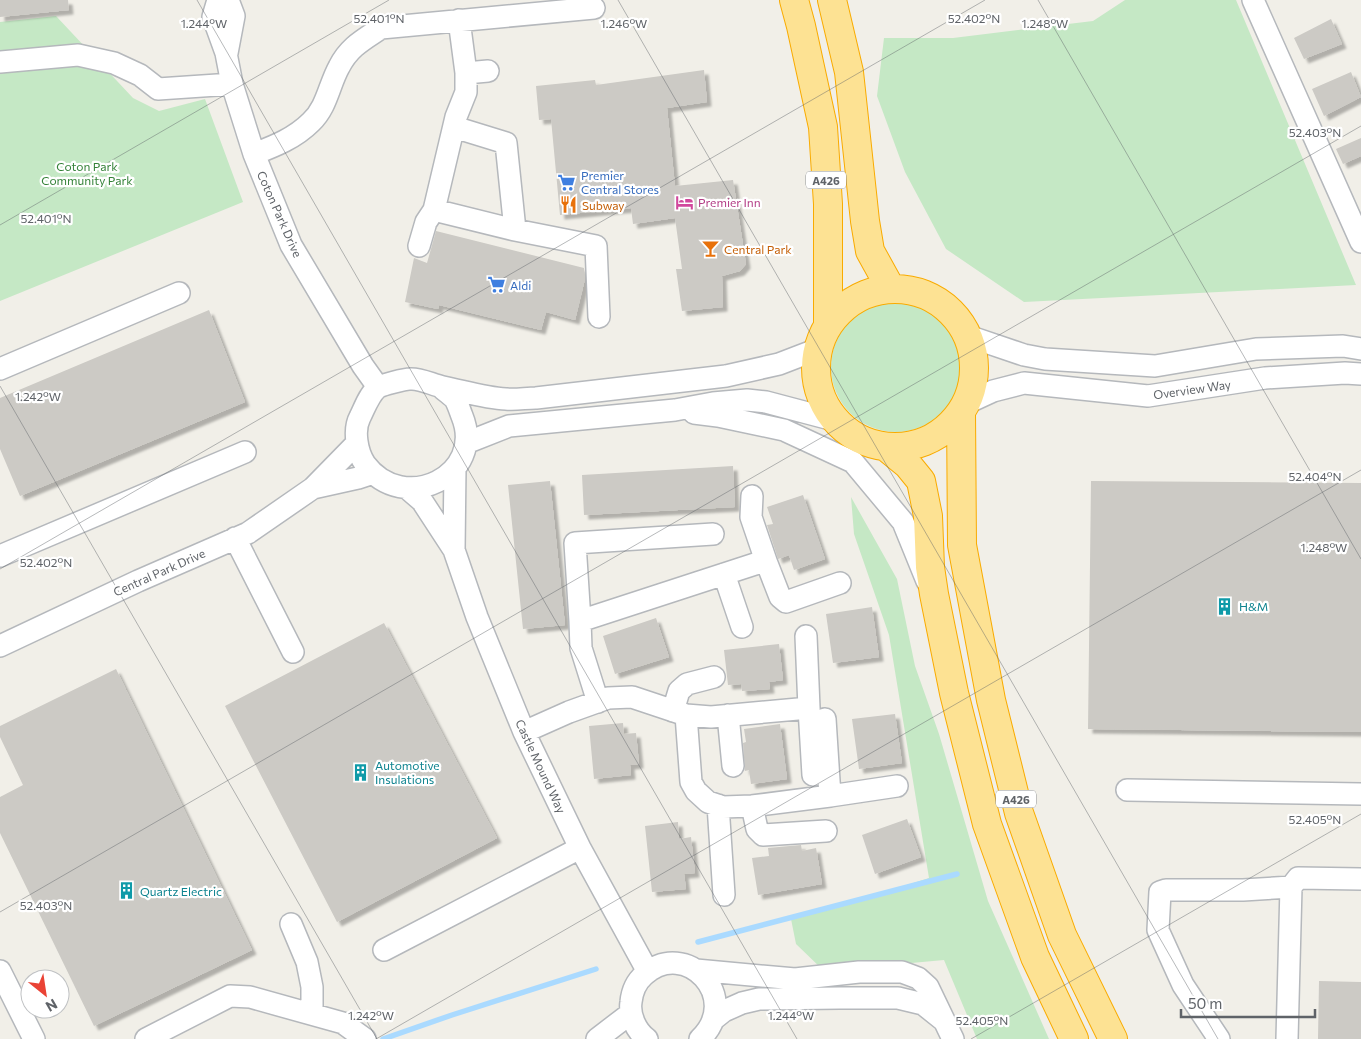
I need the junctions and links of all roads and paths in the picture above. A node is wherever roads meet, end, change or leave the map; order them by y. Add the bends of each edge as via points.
1 (218, 0) edge
2 (228, 0) edge
3 (832, 0) edge
4 (1253, 0) edge
5 (795, 5) edge
6 (594, 8) dead end
7 (459, 20) junction
8 (226, 53) junction
9 (0, 62) edge
10 (488, 71) dead end
11 (466, 74) junction
12 (232, 84) junction
13 (454, 126) junction
14 (254, 154) junction
15 (434, 210) junction
16 (515, 230) junction
17 (1361, 242) edge
18 (419, 246) dead end
19 (891, 289) junction
20 (179, 294) dead end
21 (600, 317) dead end
22 (968, 336) junction
23 (823, 337) junction
24 (1361, 349) edge
25 (0, 369) edge
26 (1361, 374) edge
27 (378, 387) junction
28 (441, 387) junction
29 (964, 408) junction
30 (675, 410) junction
31 (834, 420) junction
32 (357, 443) junction
33 (466, 443) junction
34 (886, 447) junction
35 (245, 452) dead end
36 (455, 468) junction
37 (373, 474) junction
38 (313, 488) junction
39 (408, 489) junction
40 (752, 496) dead end
41 (712, 534) dead end
42 (234, 538) junction
43 (454, 550) junction
44 (0, 556) edge
45 (761, 563) junction
46 (724, 574) junction
47 (840, 583) dead end
48 (934, 594) junction
49 (580, 621) junction
50 (742, 627) dead end
51 (806, 636) dead end
52 (0, 646) edge
53 (293, 652) dead end
54 (714, 677) dead end
55 (598, 702) junction
56 (680, 713) junction
57 (817, 714) junction
58 (719, 716) junction
59 (524, 732) junction
60 (733, 766) dead end
61 (814, 775) dead end
62 (897, 786) dead end
63 (1127, 790) dead end
64 (1361, 794) edge
65 (830, 796) junction
66 (718, 805) junction
67 (752, 806) junction
68 (826, 831) dead end
69 (580, 848) junction
70 (1361, 879) edge
71 (1291, 886) junction
72 (724, 895) dead end
73 (291, 924) dead end
74 (384, 950) dead end
75 (696, 970) junction
76 (0, 971) edge
77 (648, 972) junction
78 (631, 1013) junction
79 (312, 1014) junction
80 (714, 1019) junction
81 (949, 1030) edge
82 (34, 1039) edge
83 (146, 1039) edge
84 (365, 1039) edge
85 (597, 1039) edge
86 (647, 1039) edge
87 (700, 1039) edge
88 (1074, 1039) edge
89 (1113, 1039) edge
90 (1219, 1039) edge
91 (1287, 1039) edge

1 - 8 street, Coton Park Drive via 213,17
2 - 8 street, Coton Park Drive via 234,16
3 - 19 highway, A426 via 849,72 870,251
4 - 17 street
5 - 23 highway, A426 via 822,127 828,204
6 - 7 street
7 - 11 street
7 - 14 street via 381,28 354,45 339,66 326,102 312,121 290,140
8 - 12 street, Coton Park Drive
9 - 12 street via 78,55 114,63 140,75 158,89
10 - 11 street
11 - 13 street via 466,92
12 - 14 street, Coton Park Drive
13 - 15 street
13 - 16 street via 506,143
14 - 27 street, Coton Park Drive via 291,245
15 - 16 street
15 - 18 street
16 - 21 street via 596,246
19 - 22 highway via 914,291 936,300 955,316
19 - 23 highway via 866,294 845,307
20 - 25 street
22 - 24 street via 1045,359 1155,366 1256,349 1343,346
22 - 29 highway via 974,358 974,381
23 - 28 street via 779,364 726,376 536,398 505,399
23 - 31 highway via 816,374 821,398
26 - 29 street, Overview Way via 1265,378 1148,396 1024,383 993,391
27 - 28 street via 410,378
27 - 32 street via 358,421
28 - 33 street via 456,400 466,427
29 - 34 highway via 947,429 928,440 908,447
29 - 89 highway, A426 via 962,545 991,700 1019,814 1062,935
30 - 31 street via 747,400
30 - 33 street via 509,426
30 - 48 street via 784,430 853,462 903,522
31 - 34 highway via 867,443
32 - 37 street
32 - 38 street, Central Park Drive
33 - 36 street
34 - 48 highway, A426 via 921,481 928,516
35 - 44 street
36 - 39 street via 438,482
36 - 43 street, Castle Mound Way
37 - 38 street, Central Park Drive
37 - 39 street via 386,483
38 - 42 street, Central Park Drive via 248,533
39 - 43 street, Castle Mound Way via 422,501
40 - 45 street via 751,517
41 - 49 street via 575,543
42 - 52 street, Central Park Drive
42 - 53 street
43 - 59 street, Castle Mound Way via 477,618
45 - 46 street
45 - 47 street via 786,602
46 - 49 street
46 - 50 street
48 - 88 highway, A426 via 954,693 987,824 1035,956
49 - 55 street via 580,648
51 - 57 street
54 - 56 street via 687,684 679,691
55 - 56 street via 608,698 632,697
55 - 59 street
56 - 58 street
56 - 66 street via 691,782 696,792 708,802
57 - 58 street
57 - 61 street
57 - 65 street
58 - 60 street
59 - 69 street, Castle Mound Way
62 - 65 street
63 - 64 street
65 - 67 street
66 - 67 street
66 - 72 street
67 - 68 street via 757,829 763,835
69 - 74 street
69 - 77 street, Castle Mound Way
70 - 71 street via 1298,878
71 - 90 street via 1160,892 1158,930 1183,985
71 - 91 street
73 - 79 street via 307,962 312,987
75 - 77 street via 672,963 659,965
75 - 80 street via 707,979 714,992
75 - 81 street via 795,979 859,972 902,972 918,978 928,988
76 - 82 street
77 - 78 street via 636,986 630,1004
78 - 85 street
78 - 86 street via 636,1026
79 - 83 street via 250,997 230,996
79 - 84 street via 343,1023
80 - 81 street via 742,1003 760,999 898,998 923,1004
80 - 87 street

